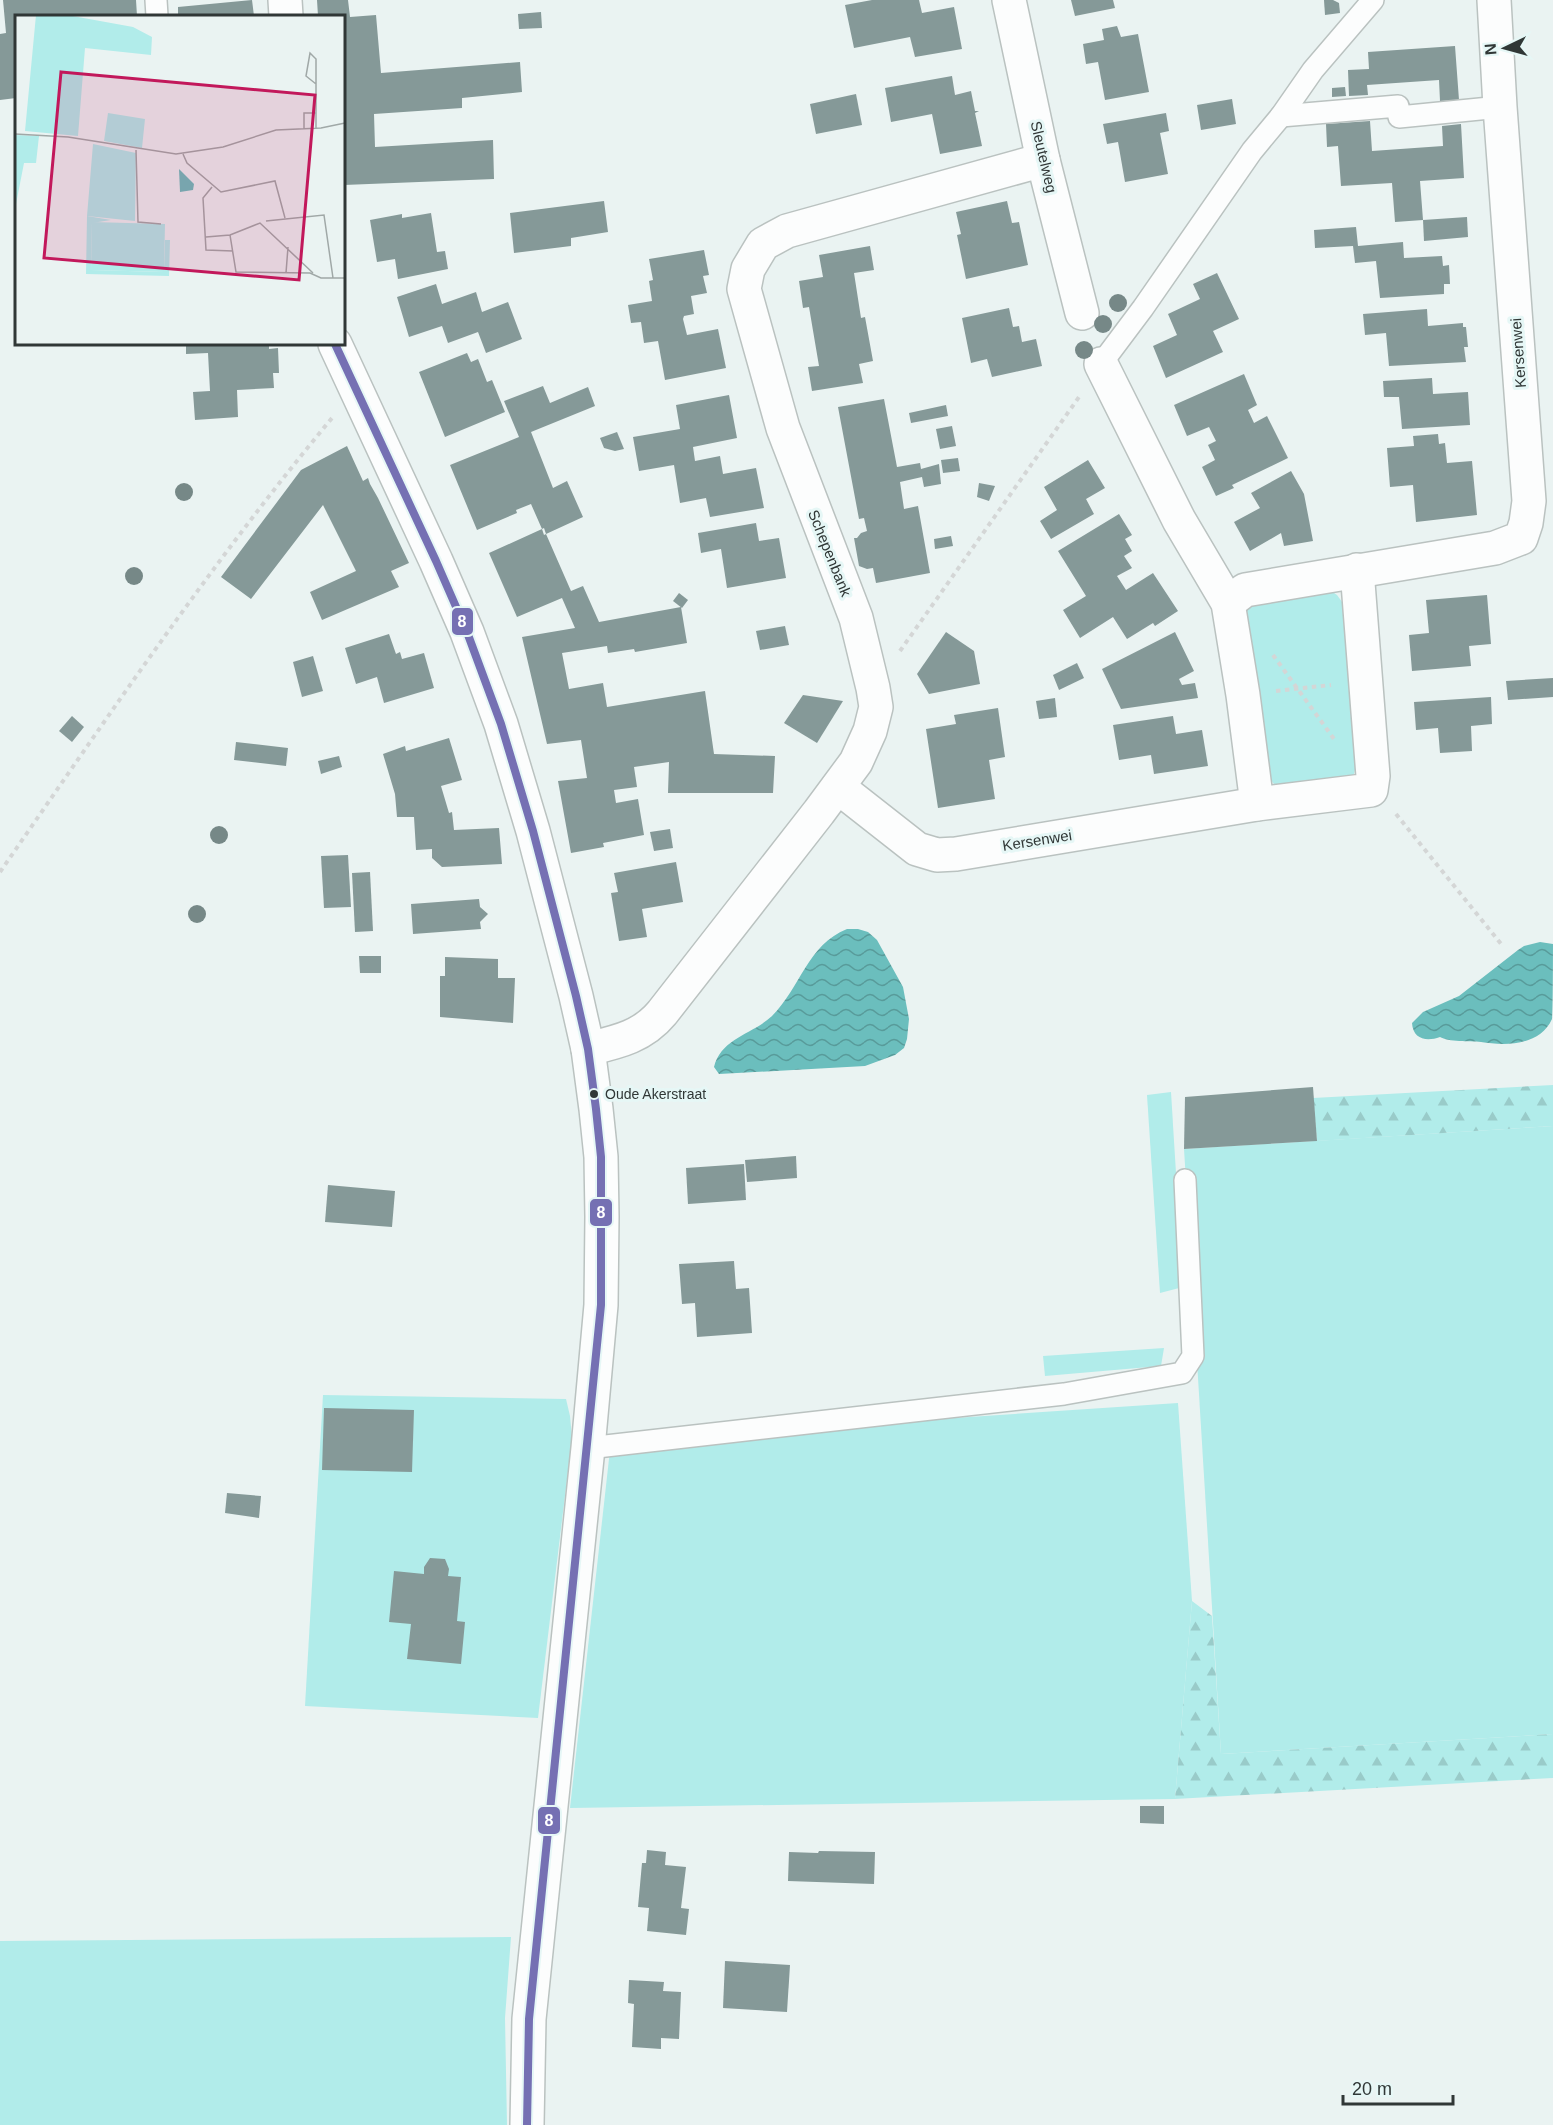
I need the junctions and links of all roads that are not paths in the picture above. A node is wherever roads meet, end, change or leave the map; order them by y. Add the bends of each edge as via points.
1 (156, 0) edge
2 (285, 0) edge
3 (1009, 0) edge
4 (1373, 0) edge
5 (1494, 0) edge
6 (157, 15) edge
7 (286, 15) edge
8 (1500, 107) junction
9 (1281, 116) junction
10 (1043, 160) junction
11 (1082, 313) dead end
12 (335, 345) edge
13 (1101, 364) joint
14 (1357, 570) junction
15 (1228, 603) junction
16 (838, 787) junction
17 (1257, 804) junction
18 (588, 1049) junction
19 (1185, 1180) dead end
20 (588, 1448) junction
21 (527, 2125) edge

1 - 6 lane
2 - 7 street
3 - 10 street, Sleutelweg
4 - 9 lane via 1313,70
5 - 8 street, Kersenwei
8 - 9 lane via 1399,117 1398,106
8 - 14 street, Kersenwei via 1529,501 1526,523 1521,538 1495,548
9 - 13 lane
10 - 11 street, Sleutelweg
10 - 16 street, Schepenbank via 787,231 763,244 748,269 744,289 783,428 853,610 873,688 876,707 870,731 856,762
12 - 18 street via 436,561 497,714 533,831
13 - 15 street via 1179,520
14 - 15 street, Kersenwei via 1245,590
14 - 17 street, Kersenwei via 1371,790
15 - 17 street
16 - 17 street, Kersenwei via 918,849 937,855
16 - 18 street, Schepenbank via 654,1023 633,1037
18 - 20 street via 601,1157 603,1258
19 - 20 lane via 1193,1356 1182,1373 1064,1394
20 - 21 street via 529,2019

